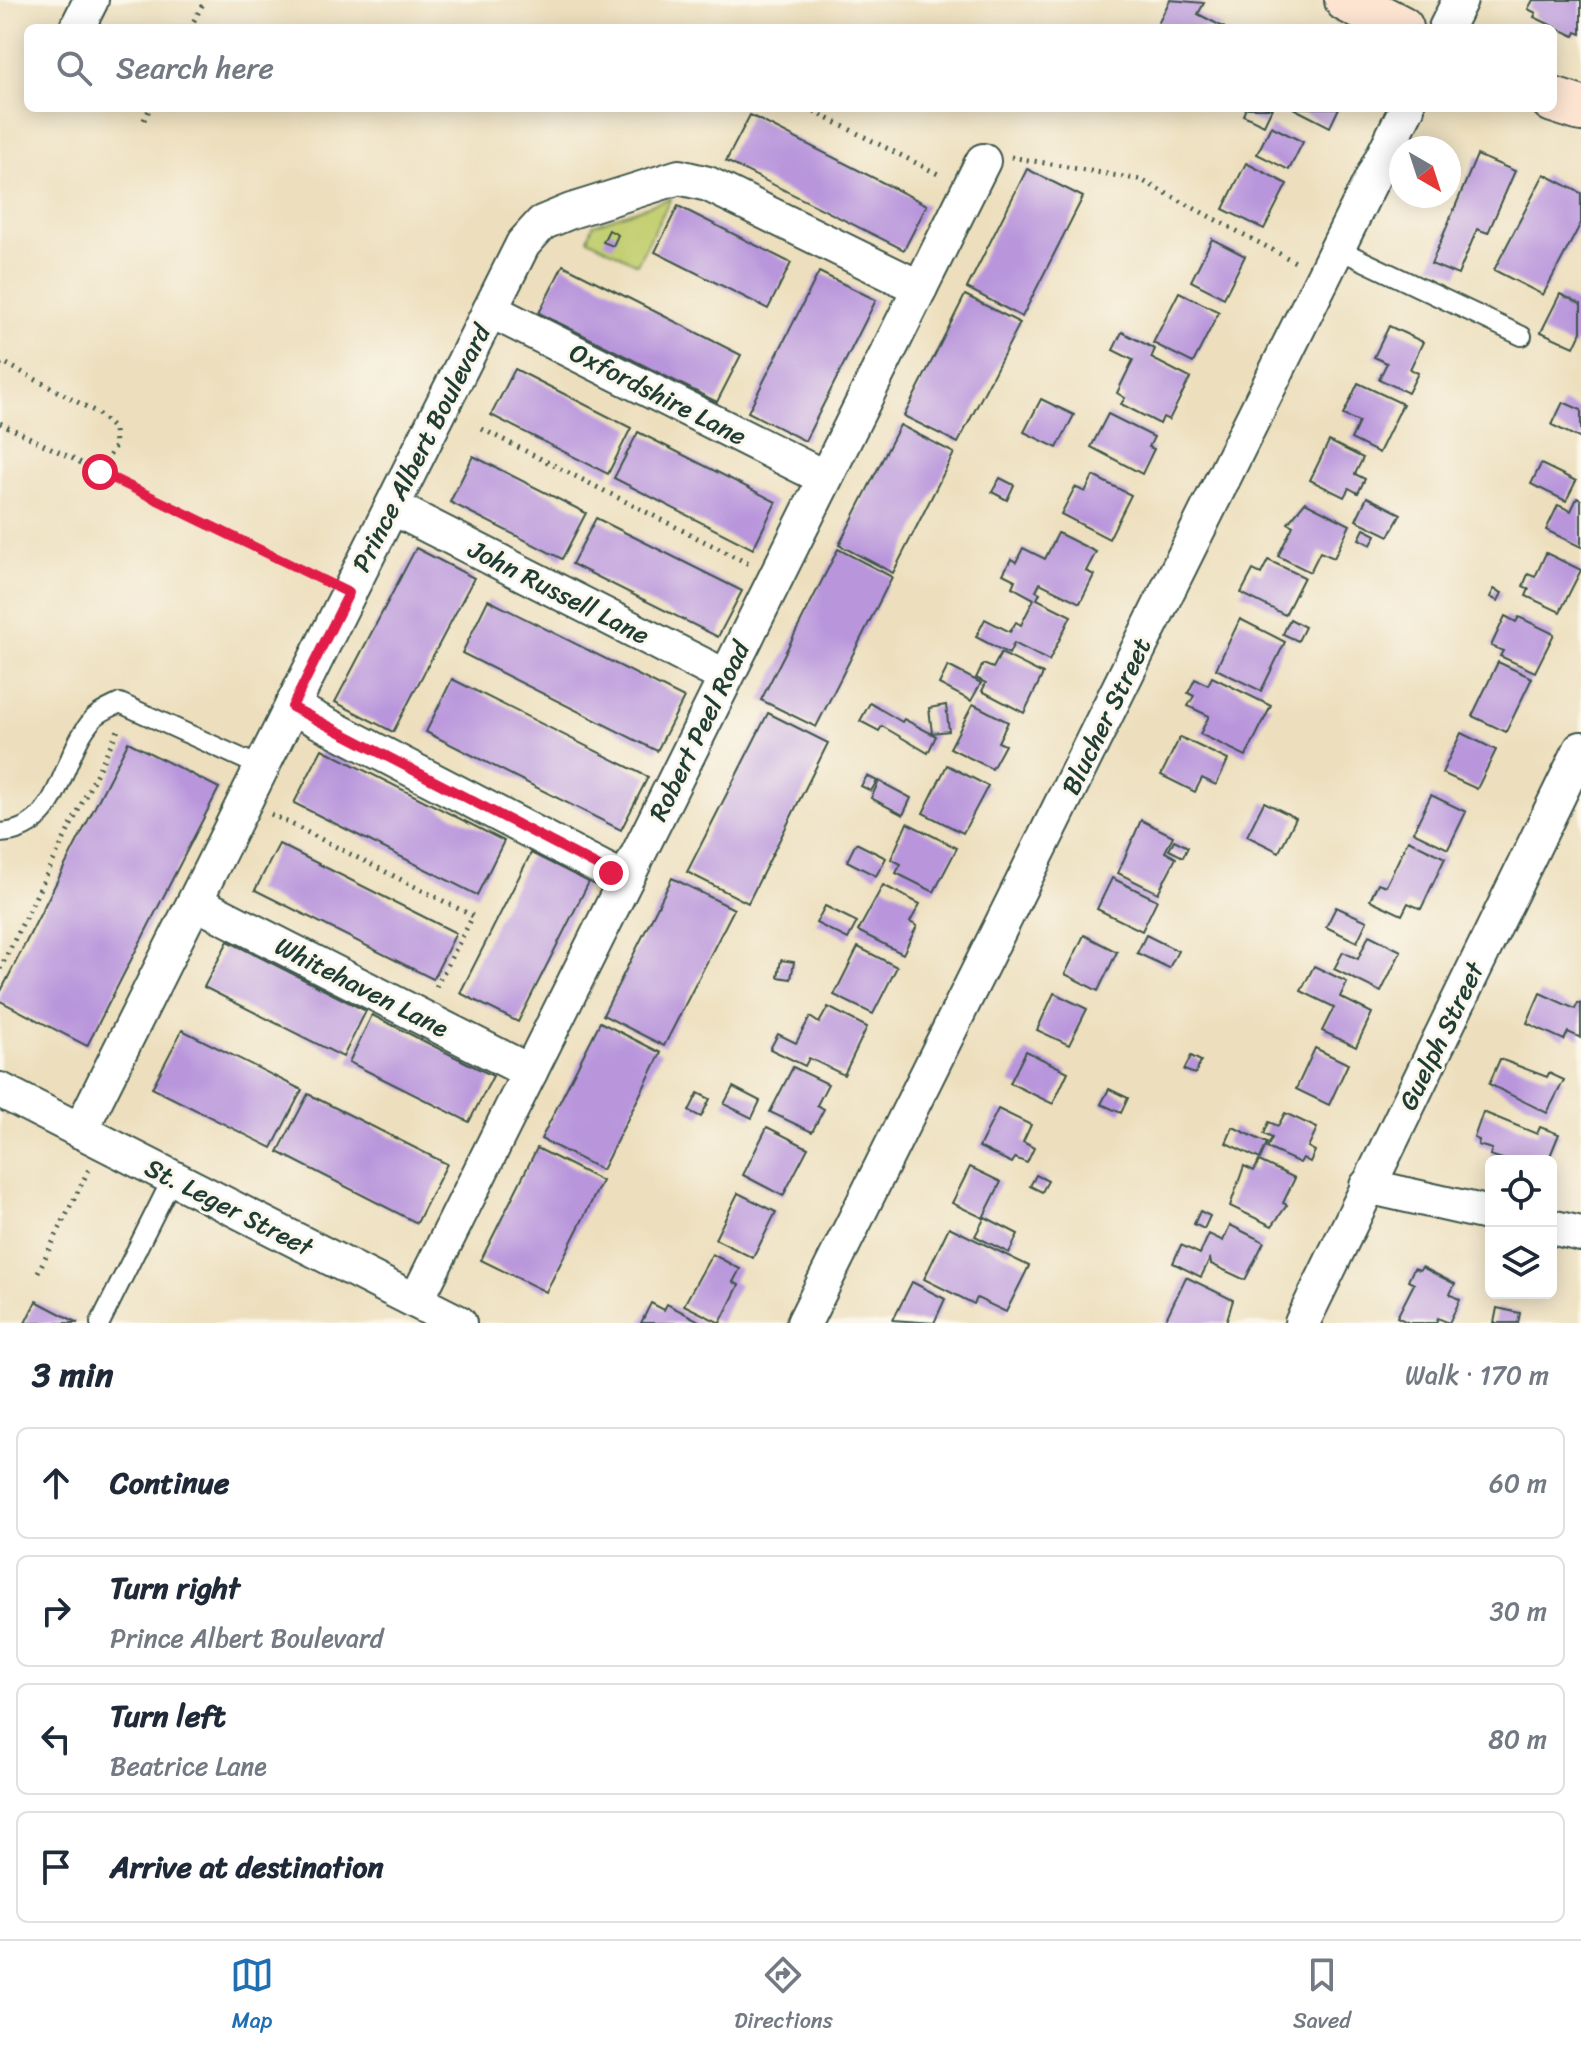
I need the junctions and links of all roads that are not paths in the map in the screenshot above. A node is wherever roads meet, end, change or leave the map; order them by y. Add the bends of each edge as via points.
1 (91, 0) edge
2 (1347, 0) edge
3 (1460, 0) edge
4 (79, 24) edge
5 (1393, 24) edge
6 (1448, 24) edge
7 (1557, 101) edge
8 (1581, 109) edge
9 (1405, 112) edge
10 (983, 161) road end
11 (1331, 263) junction
12 (920, 288) junction
13 (490, 310) junction
14 (1522, 336) dead end
15 (825, 478) junction
16 (392, 507) junction
17 (726, 677) junction
18 (292, 707) junction
19 (1581, 749) edge
20 (261, 767) junction
21 (1567, 814) edge
22 (0, 833) edge
23 (625, 880) junction
24 (195, 902) junction
25 (530, 1072) junction
26 (0, 1090) edge
27 (91, 1137) junction
28 (172, 1179) junction
29 (1367, 1186) junction
30 (1485, 1213) edge
31 (1557, 1228) edge
32 (1581, 1234) edge
33 (416, 1301) junction
34 (100, 1323) edge
35 (459, 1323) edge
36 (804, 1323) edge
37 (1302, 1323) edge

1 - 4 street
2 - 5 street
3 - 6 street
7 - 8 street
9 - 11 street, Blucher Street
10 - 12 street, Robert Peel Road
11 - 14 lane
11 - 36 street, Blucher Street
12 - 13 street, Prince Albert Boulevard via 708,184 679,177 542,223 523,244
12 - 15 street, Robert Peel Road
13 - 15 street, Oxfordshire Lane
13 - 16 street, Prince Albert Boulevard
15 - 17 street, Robert Peel Road
16 - 17 street, John Russell Lane
16 - 18 street, Prince Albert Boulevard
17 - 23 street, Robert Peel Road
18 - 20 street, Prince Albert Boulevard
18 - 23 street
19 - 21 street, Guelph Street
20 - 22 lane via 120,703 94,718 40,818 21,832
20 - 24 street, Prince Albert Boulevard
21 - 29 street, Guelph Street
23 - 25 street, Robert Peel Road
24 - 25 street, Whitehaven Lane
24 - 27 street, Prince Albert Boulevard
25 - 33 street, Robert Peel Road
26 - 27 street, St. Leger Street
27 - 28 street, St. Leger Street
28 - 33 street, St. Leger Street
28 - 34 lane
29 - 30 street
29 - 37 street, Guelph Street
31 - 32 street
33 - 35 street, St. Leger Street

